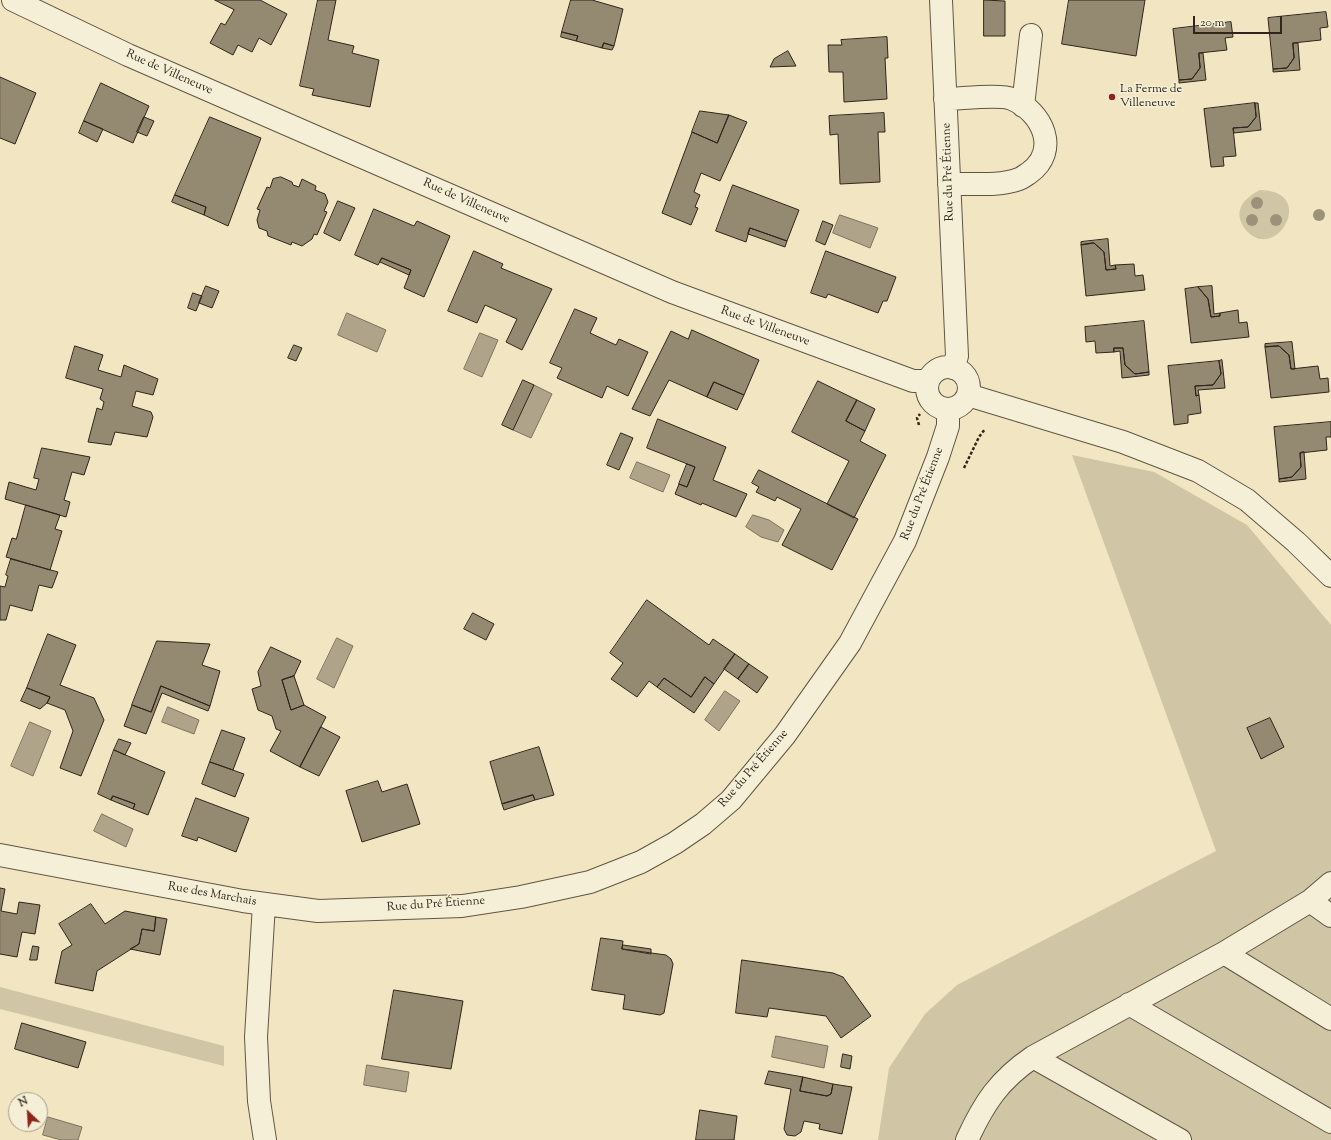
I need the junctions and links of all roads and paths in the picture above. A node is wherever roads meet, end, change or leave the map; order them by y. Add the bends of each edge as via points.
1 (12, 0) edge
2 (941, 0) edge
3 (1030, 35) dead end
4 (946, 99) junction
5 (1023, 106) junction
6 (949, 184) junction
7 (953, 368) junction
8 (968, 396) junction
9 (936, 398) junction
10 (922, 431) dead end
11 (1331, 576) edge
12 (0, 855) edge
13 (1331, 883) edge
14 (1310, 901) junction
15 (264, 904) junction
16 (1331, 916) edge
17 (1224, 953) junction
18 (1129, 1004) junction
19 (1331, 1019) edge
20 (1033, 1057) junction
21 (1331, 1122) edge
22 (970, 1139) edge
23 (265, 1140) edge
24 (1180, 1140) edge

1 - 9 street, Rue de Villeneuve via 128,55 672,292 913,381
2 - 4 street, Rue du Pré Étienne
3 - 5 street
4 - 5 street via 1011,99
4 - 6 street, Rue du Pré Étienne
5 - 6 street via 1043,128 1046,145 1044,156 1036,168 1019,179 993,183
6 - 7 street, Rue du Pré Étienne via 957,356
7 - 8 street via 967,378 970,386
7 - 9 street via 936,370
8 - 9 street via 962,405
8 - 11 street via 1123,442 1198,471 1247,500
9 - 10 path via 917,418
9 - 15 street, Rue du Pré Étienne via 948,426 938,457 905,541 850,643 785,735 730,800 703,824 641,862 590,882 521,897 462,906 318,911
12 - 15 street, Rue des Marchais
13 - 14 street
14 - 16 street
14 - 17 street
15 - 23 street, Rue des Marchais via 256,1037 259,1101
17 - 18 street
17 - 19 street
18 - 20 street
18 - 21 street
20 - 22 street via 1014,1069 994,1090
20 - 24 street

